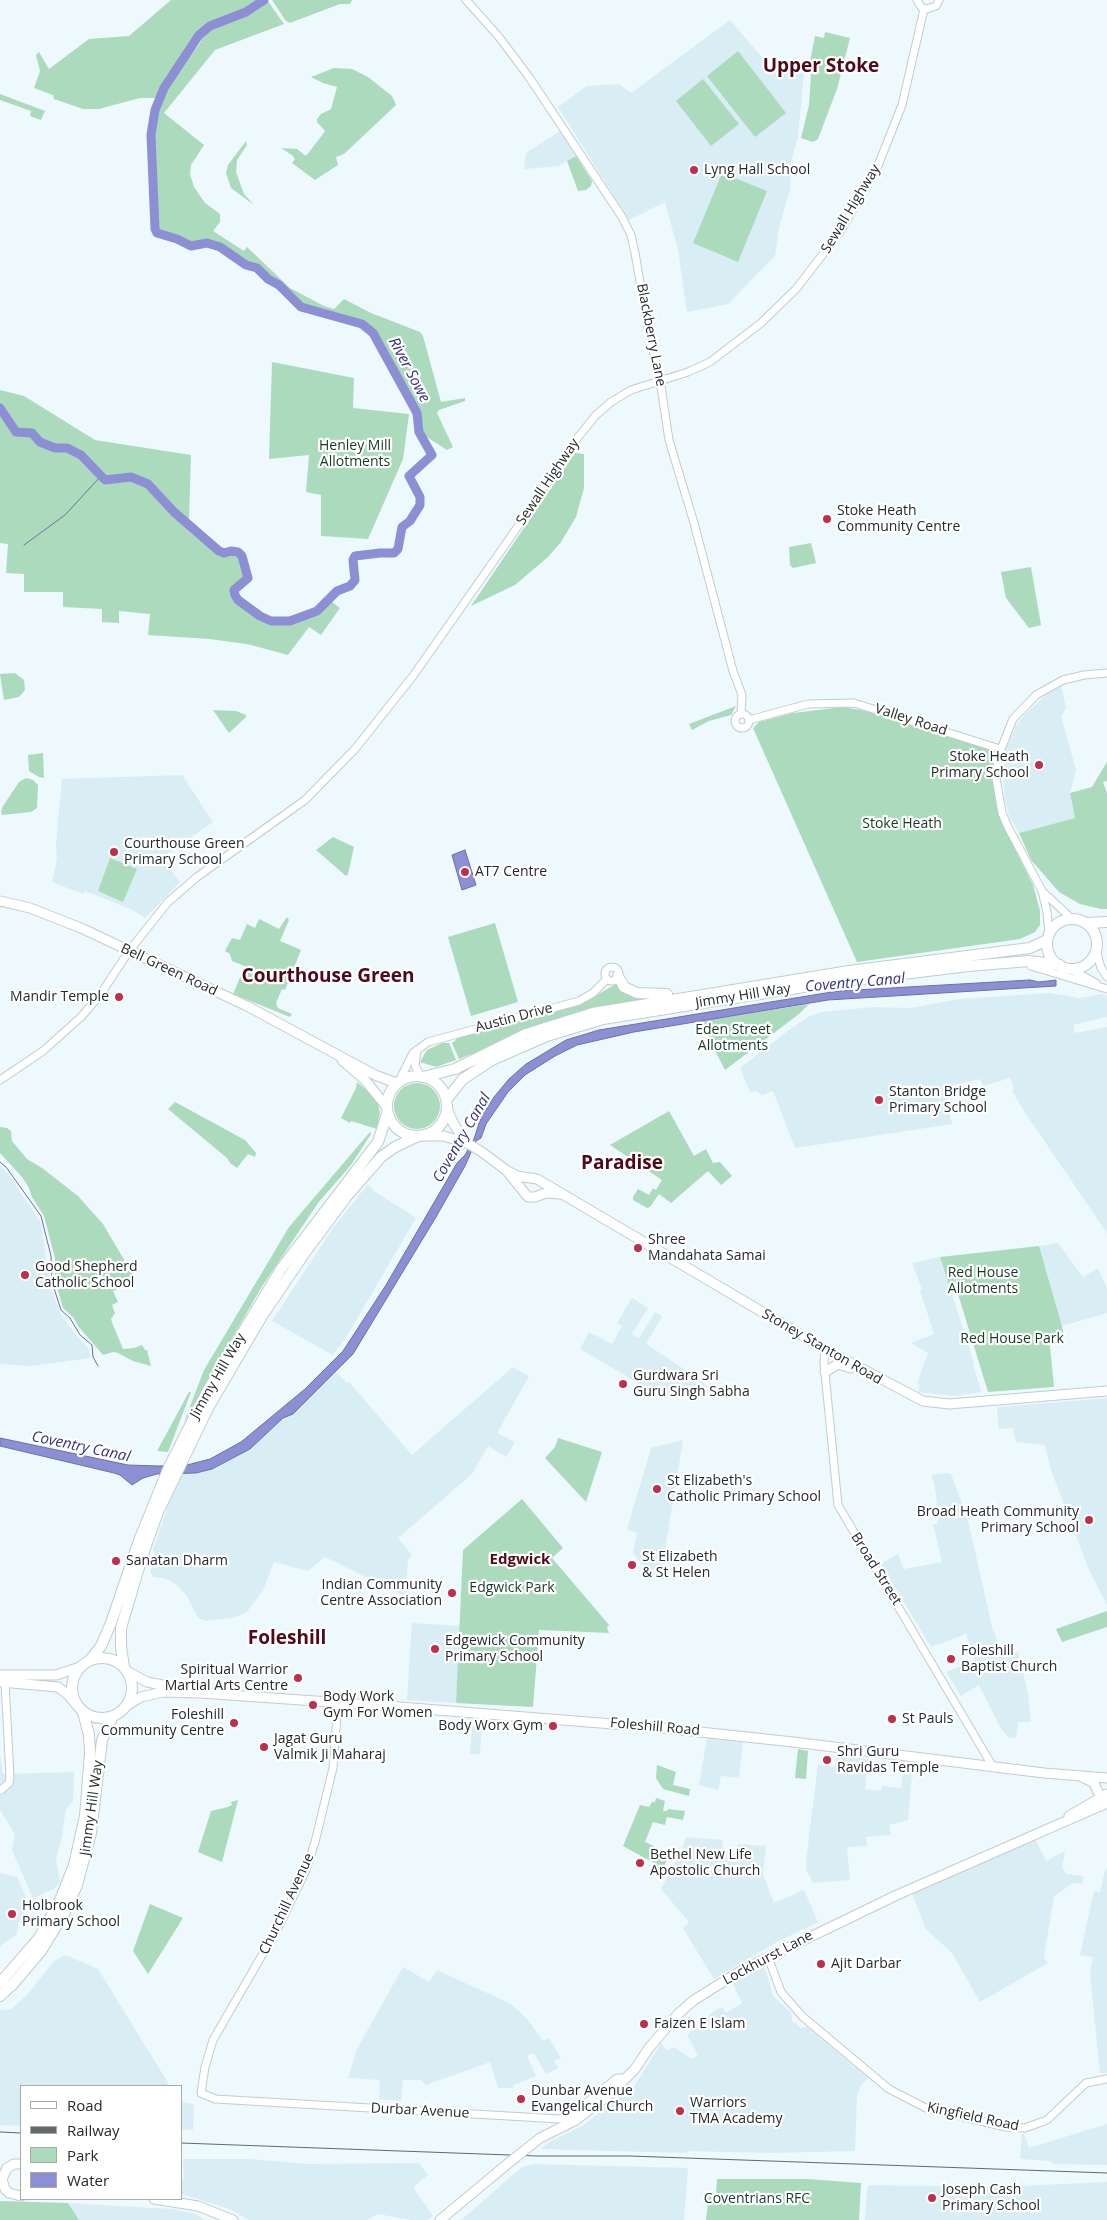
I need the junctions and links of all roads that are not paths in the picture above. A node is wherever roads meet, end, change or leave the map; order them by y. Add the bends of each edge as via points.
1 (466, 0) edge
2 (917, 0) edge
3 (939, 0) edge
4 (924, 9) junction
5 (660, 380) junction
6 (1107, 673) edge
7 (742, 714) junction
8 (749, 720) junction
9 (1000, 749) junction
10 (1042, 891) junction
11 (0, 901) edge
12 (1071, 918) junction
13 (1106, 922) edge
14 (1086, 923) junction
15 (1045, 939) junction
16 (1107, 942) edge
17 (1097, 950) junction
18 (129, 951) junction
19 (968, 966) junction
20 (1060, 966) junction
21 (618, 976) junction
22 (1107, 977) edge
23 (606, 979) junction
24 (1107, 989) edge
25 (718, 991) junction
26 (417, 1050) junction
27 (333, 1052) junction
28 (421, 1077) junction
29 (0, 1080) edge
30 (398, 1082) junction
31 (447, 1104) junction
32 (387, 1110) junction
33 (420, 1136) junction
34 (467, 1143) junction
35 (506, 1170) junction
36 (527, 1178) junction
37 (540, 1182) junction
38 (522, 1188) junction
39 (563, 1194) junction
40 (538, 1195) junction
41 (825, 1349) junction
42 (825, 1372) junction
43 (865, 1372) junction
44 (1107, 1391) edge
45 (179, 1457) junction
46 (169, 1478) junction
47 (90, 1660) junction
48 (80, 1667) junction
49 (126, 1669) junction
50 (2, 1680) edge
51 (201, 1693) junction
52 (338, 1703) junction
53 (126, 1706) junction
54 (79, 1708) junction
55 (113, 1716) junction
56 (994, 1767) junction
57 (1080, 1776) junction
58 (1094, 1776) junction
59 (1107, 1778) edge
60 (0, 1791) edge
61 (1105, 1798) edge
62 (768, 1956) junction
63 (0, 1983) edge
64 (0, 1996) edge
65 (626, 2078) junction
66 (1107, 2079) edge
67 (201, 2093) joint
68 (0, 2164) edge
69 (18, 2164) edge
70 (1, 2175) edge
71 (20, 2196) edge
72 (160, 2200) edge
73 (233, 2220) edge
74 (440, 2220) edge

1 - 5 street, Blackberry Lane via 529,76 622,217 636,253
2 - 4 street
3 - 4 street via 934,7
4 - 5 street, Sewall Highway via 906,94 887,146 864,191 825,252 779,308 721,355 701,367
5 - 7 street, Blackberry Lane via 669,440 742,696
5 - 18 street, Sewall Highway via 620,396 604,407 585,428 413,676 338,769 285,816 172,898
6 - 9 street via 1063,680 1036,695 1013,719
7 - 8 street
7 - 8 street via 734,720 737,727 746,728
8 - 9 street, Valley Road via 820,702 860,704
9 - 10 street via 996,778 1002,813
10 - 12 street
10 - 15 street
11 - 18 main road, Bell Green Road via 45,913
12 - 14 highway
12 - 15 highway via 1058,923
13 - 14 highway
14 - 17 highway via 1094,932
15 - 20 highway via 1049,953
15 - 25 highway, Jimmy Hill Way via 1030,948
16 - 17 highway
17 - 20 highway via 1085,966
17 - 22 street via 1101,968
18 - 27 main road, Bell Green Road via 248,1006
18 - 29 street, Sewall Highway via 81,1017 43,1051
19 - 20 highway, Jimmy Hill Way via 1036,961
19 - 24 street via 1032,966
19 - 31 highway, Jimmy Hill Way via 822,984 603,1019 547,1036 492,1060 457,1086
20 - 24 street
21 - 23 street, Austin Drive via 613,981
21 - 23 street, Austin Drive via 616,969 610,967 605,972
21 - 25 highway via 624,987 636,993
23 - 26 street, Austin Drive via 593,993 579,1001 435,1040
25 - 28 highway, Jimmy Hill Way via 577,1017 526,1034 464,1064
26 - 28 street via 415,1065
26 - 30 street
27 - 30 main road, Bell Green Road via 382,1079
27 - 32 main road, Bell Green Road via 365,1080
28 - 30 highway via 411,1076
28 - 31 highway via 440,1087
30 - 32 highway via 389,1094
31 - 33 highway via 439,1127
31 - 34 main road via 453,1123
32 - 33 highway via 401,1132
32 - 45 highway, Jimmy Hill Way via 378,1142 281,1269 208,1390
33 - 34 main road via 444,1136
33 - 45 highway, Jimmy Hill Way via 395,1147 377,1162 325,1224 238,1356
34 - 35 main road
35 - 36 main road
35 - 38 main road
36 - 37 main road
36 - 38 main road
37 - 39 main road, Stoney Stanton Road
37 - 40 main road via 542,1189
38 - 40 main road via 528,1197
39 - 40 main road
39 - 41 main road, Stoney Stanton Road
41 - 42 street, Broad Street
41 - 43 main road, Stoney Stanton Road
42 - 43 main road via 838,1364
42 - 56 street, Broad Street via 838,1505
43 - 44 main road, Stoney Stanton Road via 918,1399 936,1404
45 - 46 highway, Jimmy Hill Way
46 - 47 highway, Jimmy Hill Way via 131,1563 111,1623 101,1646
46 - 49 highway, Jimmy Hill Way via 122,1622 120,1635
47 - 48 highway
47 - 49 highway via 108,1659
48 - 50 main road via 56,1675
48 - 54 highway via 72,1682 72,1692
49 - 51 main road, Foleshill Road via 147,1682
49 - 53 highway via 132,1690
50 - 54 main road via 58,1687
50 - 60 street via 10,1777 9,1783
51 - 52 main road, Foleshill Road
51 - 53 main road, Foleshill Road via 154,1694
52 - 56 main road, Foleshill Road via 664,1728
52 - 67 street, Churchill Avenue via 333,1768 316,1842 277,1929 214,2040
53 - 55 highway
54 - 55 highway via 97,1718
54 - 63 highway, Jimmy Hill Way via 89,1735 90,1753 85,1816 74,1865 60,1900 39,1938
55 - 64 highway, Jimmy Hill Way via 102,1740 91,1833 77,1885 42,1951
56 - 57 main road, Foleshill Road
57 - 58 main road, Foleshill Road
57 - 61 main road via 1094,1783
58 - 59 main road, Foleshill Road
58 - 61 main road via 1104,1785
61 - 62 main road, Lockhurst Lane via 1058,1824
62 - 65 main road, Lockhurst Lane via 685,2007
62 - 66 street, Kingfield Road via 784,1997 803,2018 889,2089 926,2108 1006,2127 1025,2128 1047,2120 1086,2083
65 - 67 street, Durbar Avenue via 617,2078 571,2115 560,2119 215,2099
65 - 74 main road, Lockhurst Lane, bridge via 576,2120 540,2138
68 - 69 main road
69 - 70 main road via 7,2168
70 - 71 main road via 6,2191
72 - 73 main road via 198,2206

